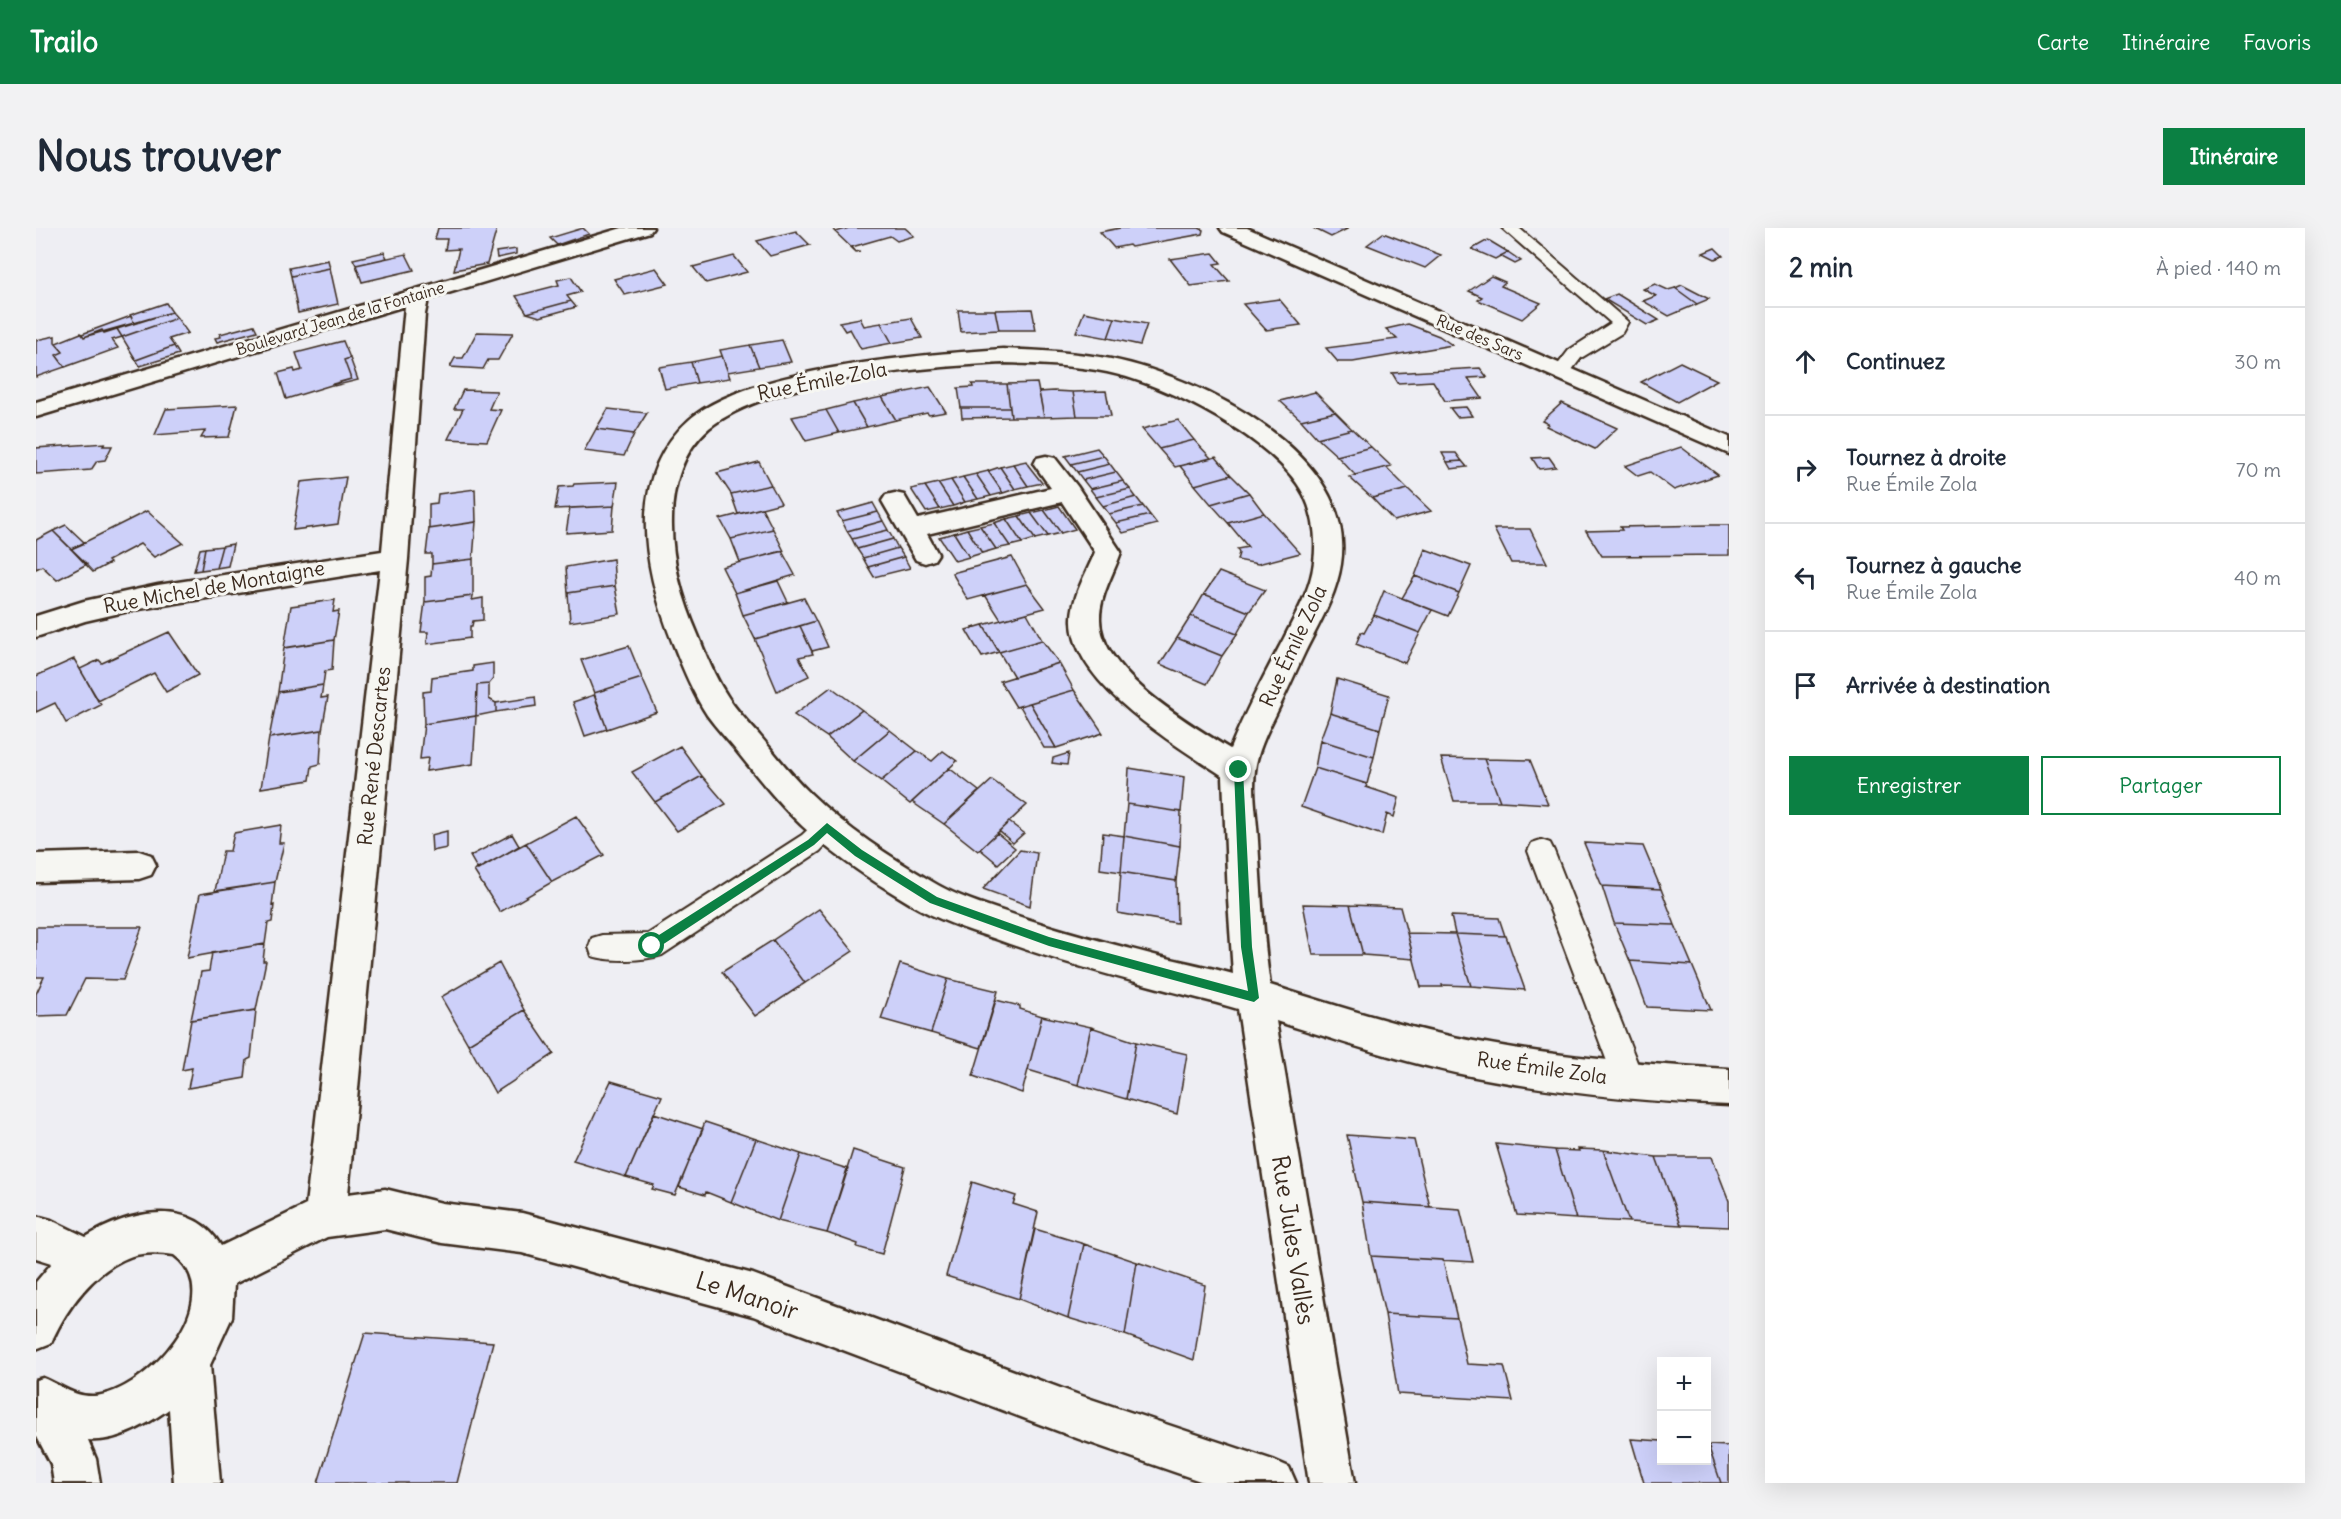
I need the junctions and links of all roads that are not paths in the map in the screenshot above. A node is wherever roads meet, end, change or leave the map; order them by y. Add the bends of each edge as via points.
1 (644, 228) edge
2 (1230, 228) edge
3 (1510, 228) edge
4 (418, 295) junction
5 (1562, 371) junction
6 (36, 410) edge
7 (1729, 446) edge
8 (1046, 464) dead end
9 (1068, 492) junction
10 (894, 501) dead end
11 (911, 529) junction
12 (925, 554) dead end
13 (395, 559) junction
14 (36, 627) edge
15 (1239, 770) junction
16 (827, 827) junction
17 (1541, 851) dead end
18 (140, 865) dead end
19 (36, 868) edge
20 (602, 947) dead end
21 (1254, 998) junction
22 (1629, 1080) junction
23 (1729, 1087) edge
24 (324, 1217) junction
25 (36, 1237) edge
26 (86, 1259) junction
27 (213, 1272) junction
28 (36, 1328) edge
29 (188, 1362) junction
30 (39, 1394) edge
31 (77, 1483) edge
32 (197, 1483) edge
33 (1273, 1483) edge
34 (1332, 1483) edge

1 - 4 street, Boulevard Jean de la Fontaine
2 - 5 street, Rue des Sars
3 - 5 lane via 1620,322 1616,329 1575,354
4 - 6 street, Boulevard Jean de la Fontaine
4 - 13 street, Rue René Descartes
5 - 7 street, Rue des Sars
8 - 9 street
9 - 11 street
9 - 15 street via 1108,552 1089,592 1086,626 1094,651 1123,686 1179,733
10 - 11 street
11 - 12 street
13 - 14 street, Rue Michel de Montaigne via 181,591 76,612
13 - 24 street, Rue René Descartes
15 - 16 street, Rue Émile Zola via 1250,736 1318,601 1329,561 1328,531 1308,478 1240,420 1195,394 1142,372 1087,360 1030,355 905,364 751,394 714,412 688,434 670,466 658,516 661,570 670,605 717,706 807,811
15 - 21 street, Rue Émile Zola via 1246,947
16 - 20 lane via 811,843 652,946
16 - 21 street, Rue Émile Zola via 859,853 933,900 1049,941
17 - 22 lane
18 - 19 street
21 - 22 street, Rue Émile Zola via 1453,1054 1556,1073
21 - 34 street, Rue Jules Vallès
22 - 23 street, Rue Émile Zola
24 - 27 street, Le Manoir
24 - 33 street, Le Manoir via 384,1209 442,1223 522,1233 708,1282
25 - 26 street
26 - 27 street via 118,1240 150,1232 169,1233 178,1234 200,1248
26 - 28 street via 57,1289
27 - 29 street via 214,1299 206,1331
29 - 30 street via 160,1390 128,1409 94,1419 65,1415
29 - 32 street
30 - 31 street via 73,1459

